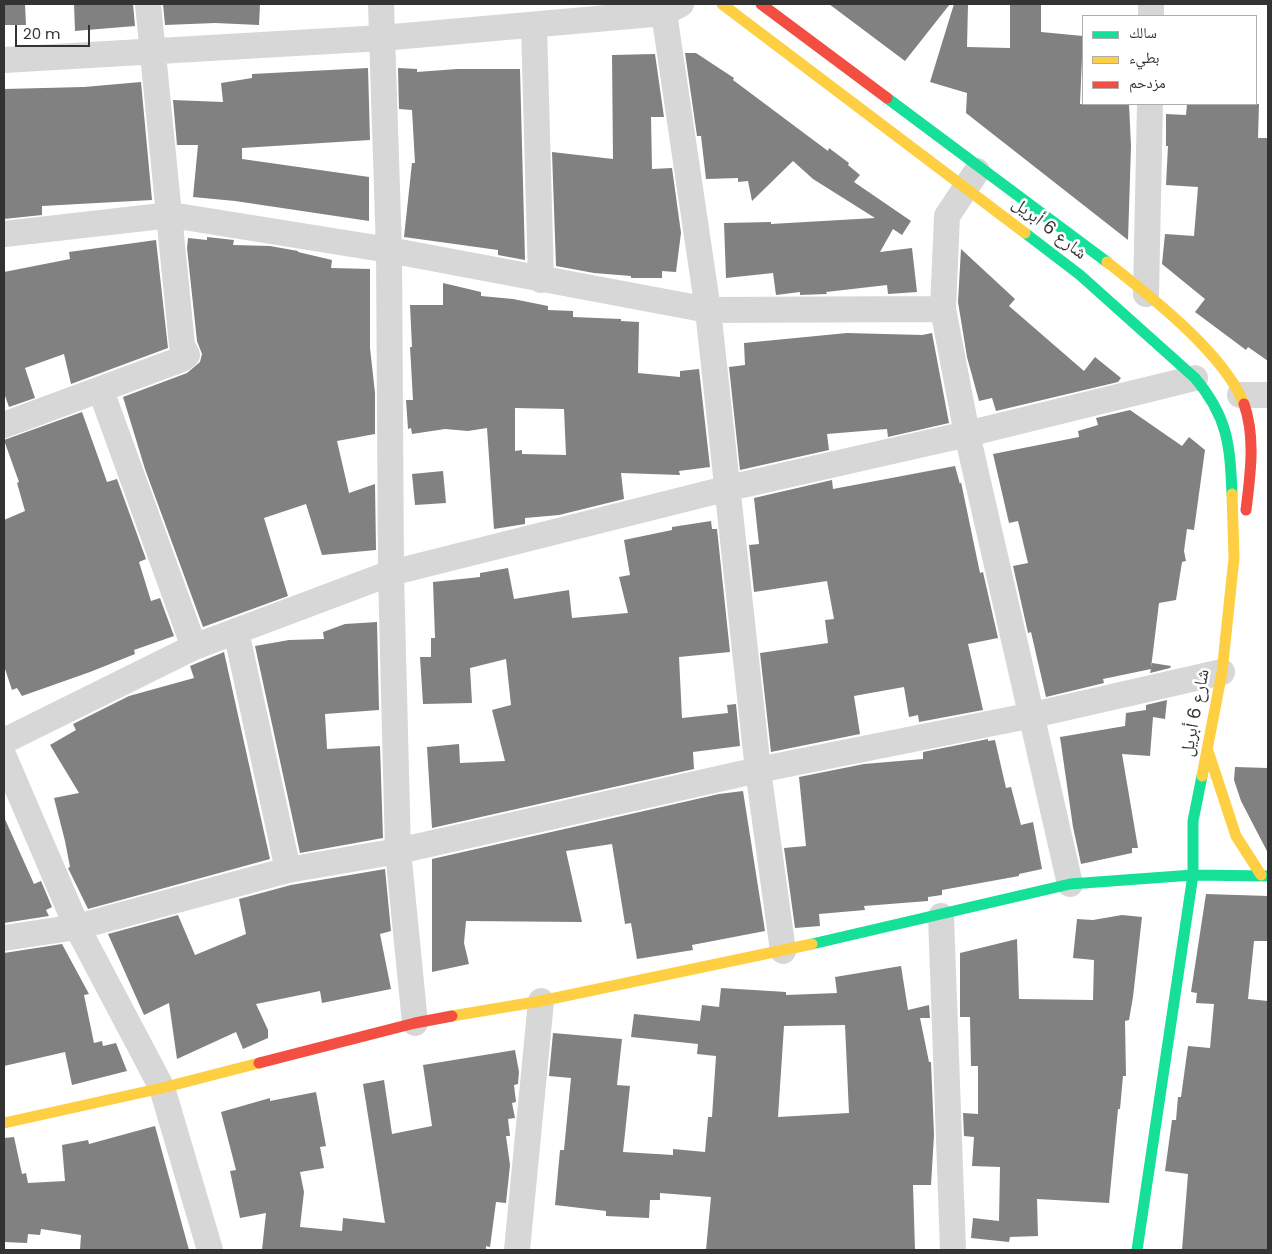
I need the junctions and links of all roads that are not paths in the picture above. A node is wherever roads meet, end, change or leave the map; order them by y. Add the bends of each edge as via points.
1 (148, 4) edge
2 (381, 4) edge
3 (722, 4) edge
4 (762, 4) edge
5 (673, 8) edge
6 (793, 13) dead end
7 (534, 25) junction
8 (799, 31) junction
9 (382, 38) junction
10 (152, 53) junction
11 (4, 60) edge
12 (1150, 105) edge
13 (973, 178) junction
14 (170, 215) junction
15 (4, 234) edge
16 (389, 250) junction
17 (541, 280) junction
18 (1146, 294) junction
19 (943, 309) junction
20 (708, 310) junction
21 (1194, 378) junction
22 (101, 391) junction
23 (1240, 395) junction
24 (1268, 395) edge
25 (4, 425) edge
26 (967, 434) junction
27 (729, 488) junction
28 (1234, 558) junction
29 (391, 573) junction
30 (236, 631) junction
31 (194, 647) junction
32 (1222, 672) junction
33 (1033, 715) junction
34 (4, 741) edge
35 (1208, 750) junction
36 (4, 756) edge
37 (758, 770) junction
38 (398, 851) junction
39 (288, 870) junction
40 (1193, 875) junction
41 (1265, 876) edge
42 (1070, 884) junction
43 (941, 916) junction
44 (77, 927) junction
45 (4, 938) edge
46 (783, 951) junction
47 (541, 1002) junction
48 (415, 1023) junction
49 (162, 1088) junction
50 (4, 1122) edge
51 (210, 1250) edge
52 (517, 1250) edge
53 (953, 1250) edge
54 (1137, 1250) edge

1 - 10 street
2 - 9 street
3 - 13 street, شارع 6 أبريل
4 - 8 street, شارع 6 أبريل
5 - 7 street
5 - 20 street
6 - 8 street
7 - 9 street
7 - 17 street
8 - 13 street, شارع 6 أبريل
9 - 10 street
9 - 16 street
10 - 11 street
10 - 14 street
12 - 18 street
13 - 18 street, شارع 6 أبريل via 1091,249
13 - 19 street via 947,216
13 - 21 street, شارع 6 أبريل
14 - 15 street
14 - 16 street
14 - 22 street via 182,345 187,355
16 - 17 street
16 - 29 street
17 - 20 street
18 - 23 street, شارع 6 أبريل via 1207,350 1227,373
19 - 20 street
19 - 26 street
20 - 27 street
21 - 26 street
21 - 28 street, شارع 6 أبريل via 1211,397 1225,425 1231,465
22 - 25 street
22 - 31 street
23 - 24 street
23 - 28 street, شارع 6 أبريل via 1248,430 1251,472 1246,511
26 - 27 street
26 - 33 street
27 - 29 street
27 - 37 street
28 - 32 street, شارع 6 أبريل
29 - 30 street
29 - 38 street
30 - 31 street
30 - 39 street
31 - 34 street
32 - 33 street
32 - 35 street, شارع 6 أبريل
33 - 37 street
33 - 42 street
35 - 40 street, شارع 6 أبريل via 1193,821
35 - 41 street via 1236,836
36 - 44 street
37 - 38 street
37 - 46 street
38 - 39 street
38 - 48 street
39 - 44 street
40 - 41 street
40 - 42 street
40 - 54 street, شارع 6 أبريل
42 - 43 street
43 - 46 street
43 - 53 street
44 - 45 street
44 - 49 street
46 - 47 street
47 - 48 street
47 - 52 street
48 - 49 street
49 - 50 street
49 - 51 street

